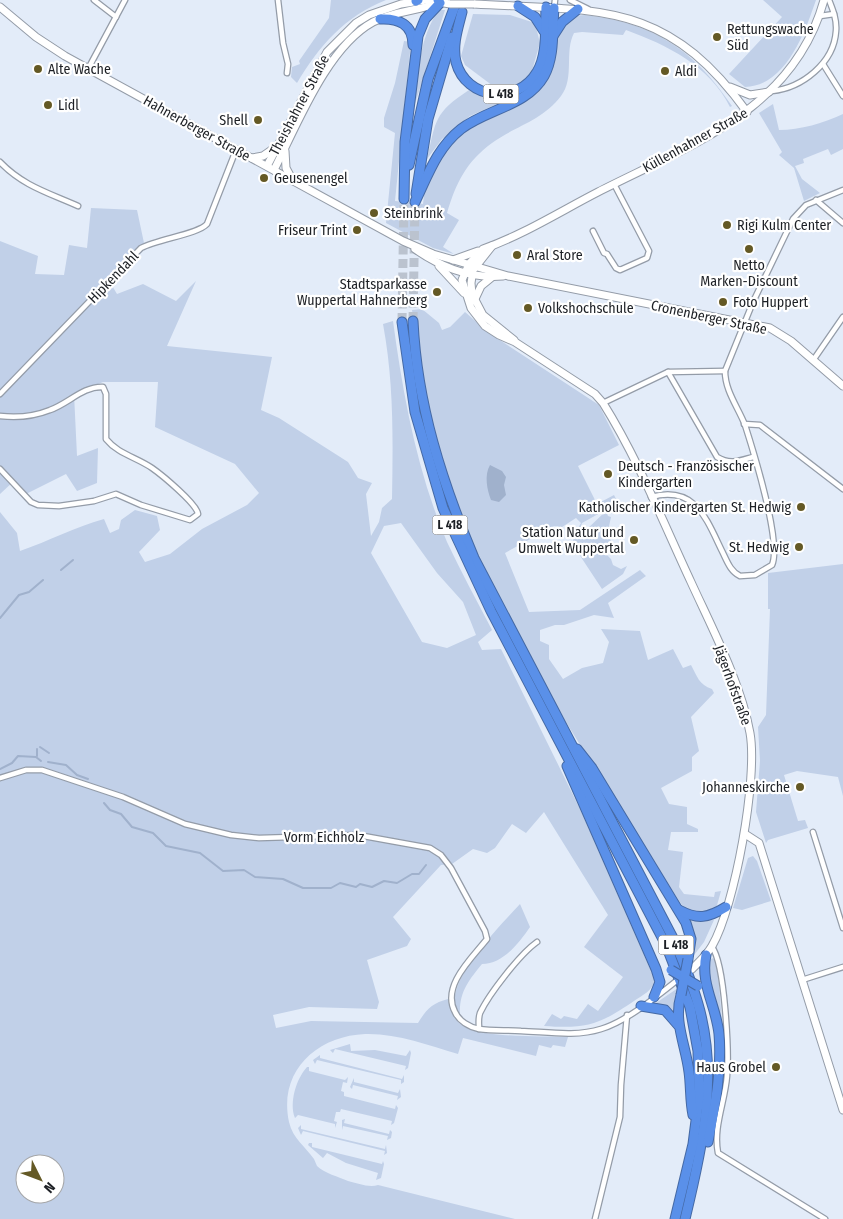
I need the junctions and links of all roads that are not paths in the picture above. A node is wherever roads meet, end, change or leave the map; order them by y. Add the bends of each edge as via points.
1 (94, 0) edge
2 (126, 0) edge
3 (278, 0) edge
4 (570, 0) edge
5 (824, 0) edge
6 (829, 0) edge
7 (417, 1) edge
8 (439, 2) edge
9 (454, 2) edge
10 (471, 2) edge
11 (551, 4) edge
12 (518, 6) junction
13 (578, 9) junction
14 (588, 9) junction
15 (1, 10) edge
16 (462, 12) junction
17 (834, 14) junction
18 (820, 16) junction
19 (116, 17) junction
20 (380, 20) junction
21 (548, 36) junction
22 (415, 59) junction
23 (823, 64) junction
24 (88, 69) junction
25 (287, 73) dead end
26 (726, 85) junction
27 (772, 91) junction
28 (843, 96) edge
29 (747, 112) junction
30 (290, 120) junction
31 (298, 124) junction
32 (277, 146) junction
33 (236, 150) junction
34 (285, 150) junction
35 (252, 158) junction
36 (0, 162) edge
37 (271, 168) junction
38 (294, 181) junction
39 (614, 184) junction
40 (843, 190) edge
41 (816, 200) junction
42 (78, 206) dead end
43 (843, 223) edge
44 (593, 231) dead end
45 (401, 240) junction
46 (485, 251) junction
47 (433, 260) junction
48 (453, 260) junction
49 (472, 264) junction
50 (492, 274) junction
51 (469, 276) junction
52 (466, 296) junction
53 (474, 301) junction
54 (843, 317) edge
55 (413, 321) tunnel mouth
56 (402, 322) tunnel mouth
57 (744, 322) junction
58 (515, 342) junction
59 (814, 359) junction
60 (725, 371) junction
61 (668, 372) junction
62 (843, 386) edge
63 (0, 394) edge
64 (603, 402) junction
65 (0, 416) edge
66 (744, 424) junction
67 (753, 457) junction
68 (0, 469) edge
69 (843, 489) edge
70 (651, 497) junction
71 (567, 737) junction
72 (561, 745) junction
73 (2, 777) edge
74 (813, 832) dead end
75 (745, 834) junction
76 (726, 907) junction
77 (679, 910) junction
78 (843, 928) edge
79 (537, 942) dead end
80 (712, 947) junction
81 (706, 955) junction
82 (651, 957) junction
83 (843, 967) edge
84 (684, 977) junction
85 (802, 980) junction
86 (675, 982) dead end
87 (710, 994) junction
88 (654, 997) junction
89 (641, 1006) junction
90 (627, 1015) junction
91 (679, 1027) junction
92 (479, 1029) junction
93 (843, 1110) edge
94 (695, 1127) junction
95 (696, 1175) junction
96 (595, 1219) edge
97 (675, 1219) edge
98 (685, 1219) edge
99 (825, 1219) edge

1 - 19 street
2 - 19 street
3 - 25 street
4 - 14 street
5 - 18 main road, Küllenhahner Straße
6 - 17 street
7 - 8 main road, Theishahner Straße
7 - 30 main road, Theishahner Straße via 369,15 356,23 319,64
8 - 9 main road, Theishahner Straße
8 - 20 main road, Theishahner Straße via 428,8 402,11
8 - 22 highway via 423,22
9 - 10 main road, Theishahner Straße, bridge
9 - 22 highway via 423,97 404,200 405,142
10 - 12 main road, Theishahner Straße
10 - 16 highway, L 418
11 - 12 main road, Theishahner Straße
11 - 13 main road, Theishahner Straße
11 - 21 highway, L 418
12 - 21 highway via 535,17
13 - 14 main road, Theishahner Straße
13 - 21 highway, L 418
14 - 26 main road, Theishahner Straße via 627,17 662,31 688,48
15 - 24 main road, Hahnerberger Straße via 44,43
16 - 21 highway, L 418 via 455,44 458,67 471,85 490,94 510,93 533,78
16 - 21 highway, L 418 via 432,101 415,202 430,166 451,138 472,121 526,95 540,82 549,63
17 - 18 street
17 - 23 street via 835,36
18 - 27 main road, Küllenhahner Straße via 801,53
19 - 24 street
20 - 22 highway via 397,20 409,28
20 - 31 main road, Theishahner Straße via 343,47 330,64
23 - 27 street, Küllenhahner Straße via 792,86
23 - 28 street
24 - 33 main road, Hahnerberger Straße
26 - 27 main road via 750,95
26 - 29 main road, Theishahner Straße
27 - 29 main road, Küllenhahner Straße
29 - 39 main road, Küllenhahner Straße via 714,133
30 - 31 main road via 292,125
30 - 32 main road, Theishahner Straße
31 - 34 main road, Theishahner Straße
32 - 35 main road via 263,156
32 - 37 main road, Theishahner Straße
33 - 35 main road, Hahnerberger Straße
33 - 63 street, Hipkendahl via 207,224 201,230 172,236 141,248
34 - 37 main road, Theishahner Straße
34 - 38 main road via 286,168
35 - 37 main road, Hahnerberger Straße
36 - 42 street via 24,183
37 - 38 main road, Hahnerberger Straße
38 - 45 main road, Hahnerberger Straße
39 - 44 street via 649,251 646,258 620,270 616,268 604,254
39 - 46 main road, Küllenhahner Straße
40 - 41 street
41 - 43 street
41 - 57 street via 798,210
45 - 47 main road, Hahnerberger Straße
45 - 48 main road, Hahnerberger Straße
46 - 48 main road
46 - 49 main road
46 - 50 main road
47 - 51 main road, Hahnerberger Straße
47 - 52 main road, L 418
48 - 49 main road, Hahnerberger Straße
49 - 50 main road, Cronenberger Straße
49 - 51 main road
50 - 51 main road, Cronenberger Straße
50 - 53 main road
50 - 57 main road, Cronenberger Straße
51 - 52 main road, Jägerhofstraße / L 418
51 - 53 main road
52 - 58 main road, Jägerhofstraße / L 418 via 485,326
53 - 58 main road, Jägerhofstraße / L 418 via 482,315
54 - 59 street
55 - 71 highway, L 418 via 425,409 451,504 482,574
56 - 72 highway, L 418 via 415,412 442,508 466,562
57 - 59 main road, Cronenberger Straße via 779,332
57 - 60 street
58 - 64 main road, Jägerhofstraße / L 418
59 - 62 main road, Cronenberger Straße
60 - 61 street
60 - 66 street via 725,382
61 - 64 street
61 - 67 street via 717,457 733,463
64 - 70 main road, Jägerhofstraße / L 418
65 - 68 street via 33,416 87,390 103,387 106,394 106,439 114,448 152,468 196,506 198,514 190,520 116,494 59,506 38,505 31,502
66 - 67 street
66 - 69 street via 760,425
67 - 70 street via 774,542 772,565 761,573 748,577 730,568 708,520 694,503 676,494
70 - 75 main road, Jägerhofstraße / L 418 via 721,649 748,726 752,752
71 - 77 highway via 588,762
71 - 95 highway, L 418 via 674,940 699,1005 708,1055 708,1091
72 - 82 highway via 572,780
72 - 94 highway, L 418 via 654,922 686,994 698,1051
73 - 92 street, Vorm Eichholz via 26,770 42,770 123,797 184,824 231,835 259,838 358,835 430,848 441,855 451,868 485,931 486,939 457,978 451,993 457,1016
74 - 78 street
75 - 76 main road, L 418
75 - 85 main road via 760,843
76 - 77 highway via 702,918
76 - 80 main road, L 418
77 - 84 highway, bridge via 691,939
79 - 92 street via 526,950 485,1006 478,1019
80 - 81 main road, L 418
80 - 99 street via 718,958 726,1031 727,1076 717,1133 718,1153
81 - 84 main road, L 418, bridge
81 - 87 highway via 703,972
82 - 84 highway, bridge
82 - 88 highway via 660,979
83 - 85 street
84 - 87 highway, bridge
84 - 91 highway, bridge
85 - 93 main road
86 - 88 street, Vorm Eichholz
87 - 95 highway via 719,1036 718,1080 707,1147
88 - 89 street, Vorm Eichholz
89 - 90 street, Vorm Eichholz
89 - 91 highway via 665,1010
90 - 92 street, Vorm Eichholz via 610,1026 583,1032
90 - 96 street via 620,1117
91 - 94 highway via 688,1065
94 - 97 highway, L 418
95 - 98 highway, L 418

